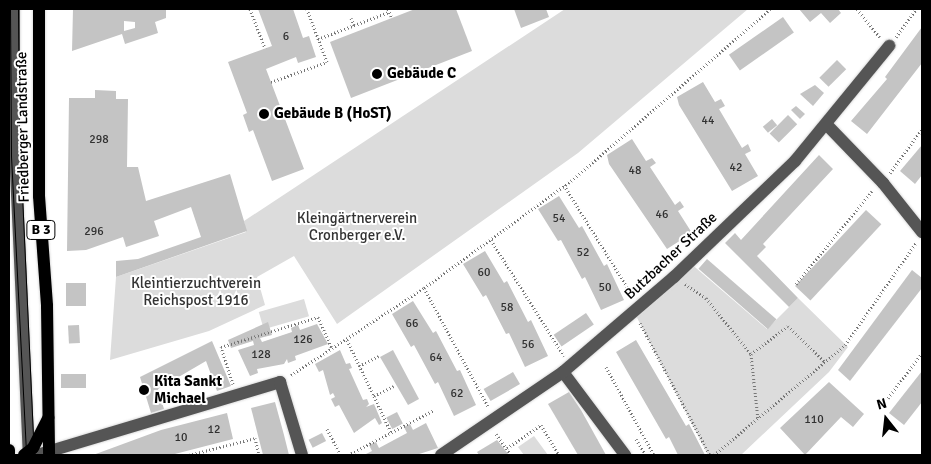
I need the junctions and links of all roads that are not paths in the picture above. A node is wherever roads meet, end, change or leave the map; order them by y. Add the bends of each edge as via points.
1 (14, 9) edge
2 (39, 9) edge
3 (890, 46) road end
4 (826, 125) junction
5 (922, 233) edge
6 (567, 369) junction
7 (49, 417) junction
8 (9, 450) edge
9 (49, 453) edge
10 (30, 454) edge
11 (9, 455) edge
12 (302, 455) edge
13 (442, 455) edge
14 (625, 455) edge

1 - 10 street, Friedberger Landstraße via 14,119
2 - 7 main road, Friedberger Landstraße / B 3 via 39,196
3 - 4 street, Butzbacher Straße
4 - 5 street via 883,183
4 - 6 street, Butzbacher Straße via 795,161 674,277
6 - 13 street, Butzbacher Straße
6 - 14 street
7 - 9 main road, Friedberger Landstraße / B 3
7 - 10 main road
8 - 11 main road
9 - 10 street
9 - 12 street via 280,382

